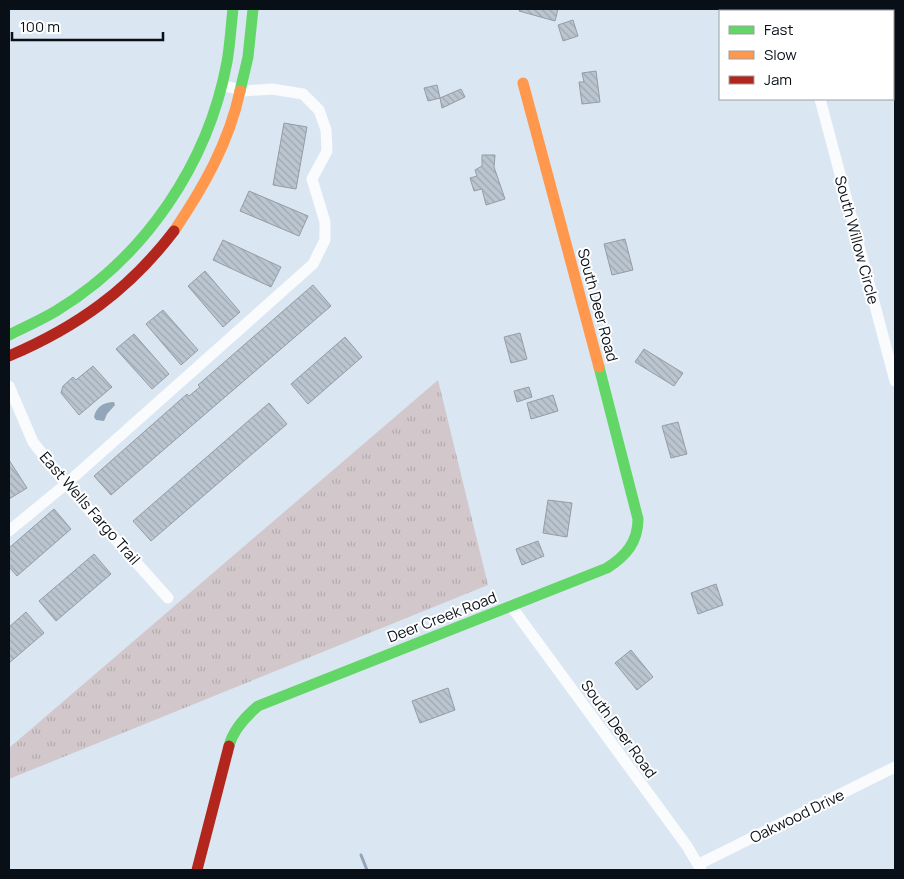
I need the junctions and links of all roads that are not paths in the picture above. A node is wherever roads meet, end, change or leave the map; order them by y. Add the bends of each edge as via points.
1 (233, 9) edge
2 (253, 9) edge
3 (523, 83) dead end
4 (223, 85) junction
5 (243, 91) junction
6 (820, 100) edge
7 (9, 335) edge
8 (9, 356) edge
9 (895, 381) edge
10 (9, 386) edge
11 (66, 484) junction
12 (9, 531) edge
13 (637, 536) joint
14 (168, 598) dead end
15 (511, 606) junction
16 (895, 767) edge
17 (700, 867) edge
18 (197, 870) edge

1 - 4 street
2 - 5 street
3 - 13 street, South Deer Road via 637,509
4 - 5 street
4 - 7 street via 189,171 175,196 142,240 124,260 79,297 54,314
5 - 8 street via 207,180 158,252 139,273 92,312 67,329
5 - 11 street via 272,89 303,94 319,110 326,130 327,151 312,179 326,240 313,264
6 - 9 street, South Willow Circle
10 - 11 street, East Wells Fargo Trail via 33,442
11 - 12 street
11 - 14 street, East Wells Fargo Trail
13 - 15 street, Deer Creek Road via 630,551 618,563
15 - 17 street, South Deer Road
15 - 18 street, Deer Creek Road via 269,701 247,715 231,736 227,748
16 - 17 street, Oakwood Drive

